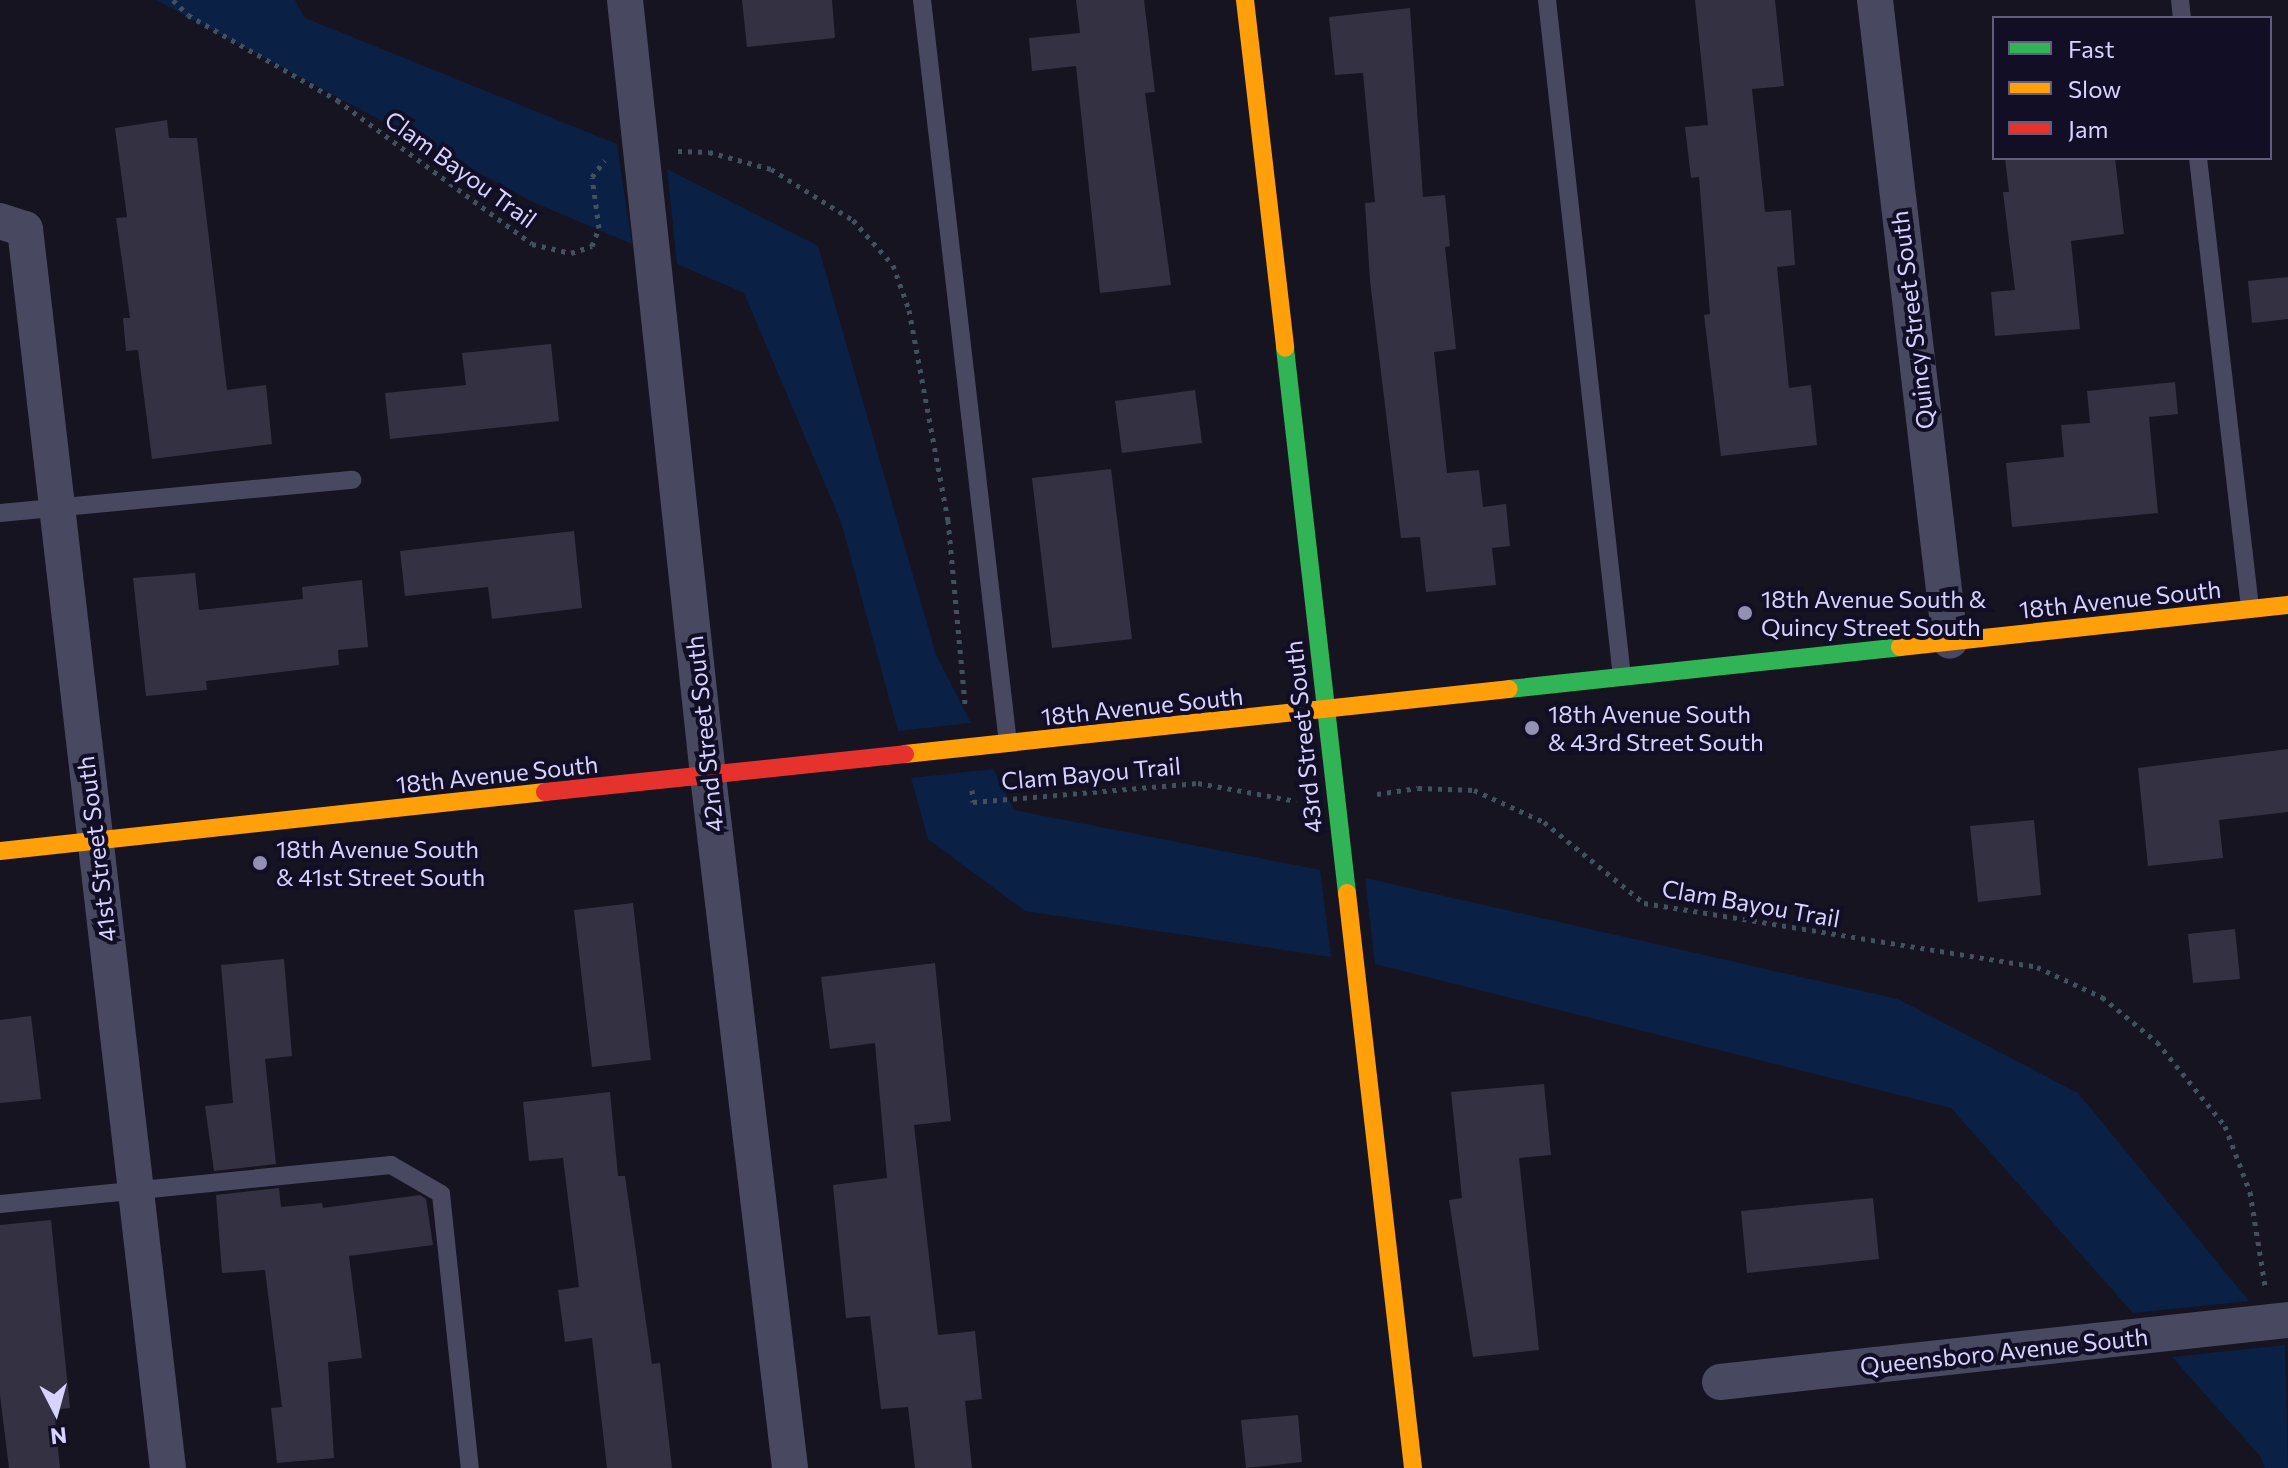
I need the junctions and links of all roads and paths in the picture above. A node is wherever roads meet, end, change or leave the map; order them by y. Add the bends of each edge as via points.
1 (173, 0) edge
2 (625, 0) edge
3 (922, 0) edge
4 (1245, 0) edge
5 (1547, 0) edge
6 (1875, 0) edge
7 (643, 150) junction
8 (2198, 160) edge
9 (12, 225) edge
10 (352, 480) dead end
11 (57, 507) junction
12 (0, 513) edge
13 (2288, 605) edge
14 (2250, 609) junction
15 (1950, 641) junction
16 (1622, 678) junction
17 (1325, 711) junction
18 (1008, 743) junction
19 (969, 747) junction
20 (708, 776) junction
21 (1334, 802) junction
22 (95, 841) junction
23 (0, 851) edge
24 (136, 1189) junction
25 (0, 1204) edge
26 (2279, 1321) edge
27 (1720, 1382) dead end
28 (168, 1468) edge
29 (470, 1468) edge
30 (790, 1468) edge
31 (1413, 1468) edge

1 - 7 path, Clam Bayou Trail via 188,15 337,100 532,244 571,253 592,246 599,228 592,177 600,161
2 - 7 street, 42nd Street South
3 - 18 lane
4 - 17 street, 43rd Street South
5 - 16 lane
6 - 15 street, Quincy Street South
7 - 19 path, Clam Bayou Trail via 709,152 771,169 853,220 893,265 909,310 948,520
7 - 20 street, 42nd Street South
8 - 14 lane
9 - 11 street, 41st Street South
10 - 11 lane
11 - 12 lane
11 - 22 street, 41st Street South
13 - 14 street, 18th Avenue South
14 - 15 street, 18th Avenue South
15 - 16 street, 18th Avenue South
16 - 17 street, 18th Avenue South
17 - 18 street, 18th Avenue South
17 - 21 street, 43rd Street South
18 - 19 street, 18th Avenue South
19 - 20 street, 18th Avenue South
19 - 21 path, Clam Bayou Trail via 973,802 1165,782 1198,783 1278,801
20 - 22 street, 18th Avenue South
20 - 30 street, 42nd Street South
21 - 26 path, Clam Bayou Trail via 1418,788 1474,790 1544,822 1644,903 2037,967 2102,997 2157,1042 2225,1126 2250,1192
21 - 31 street, 43rd Street South
22 - 23 street, 18th Avenue South
22 - 24 street, 41st Street South
24 - 25 lane
24 - 28 street, 41st Street South
24 - 29 lane via 391,1165 441,1194
26 - 27 street, Queensboro Avenue South

